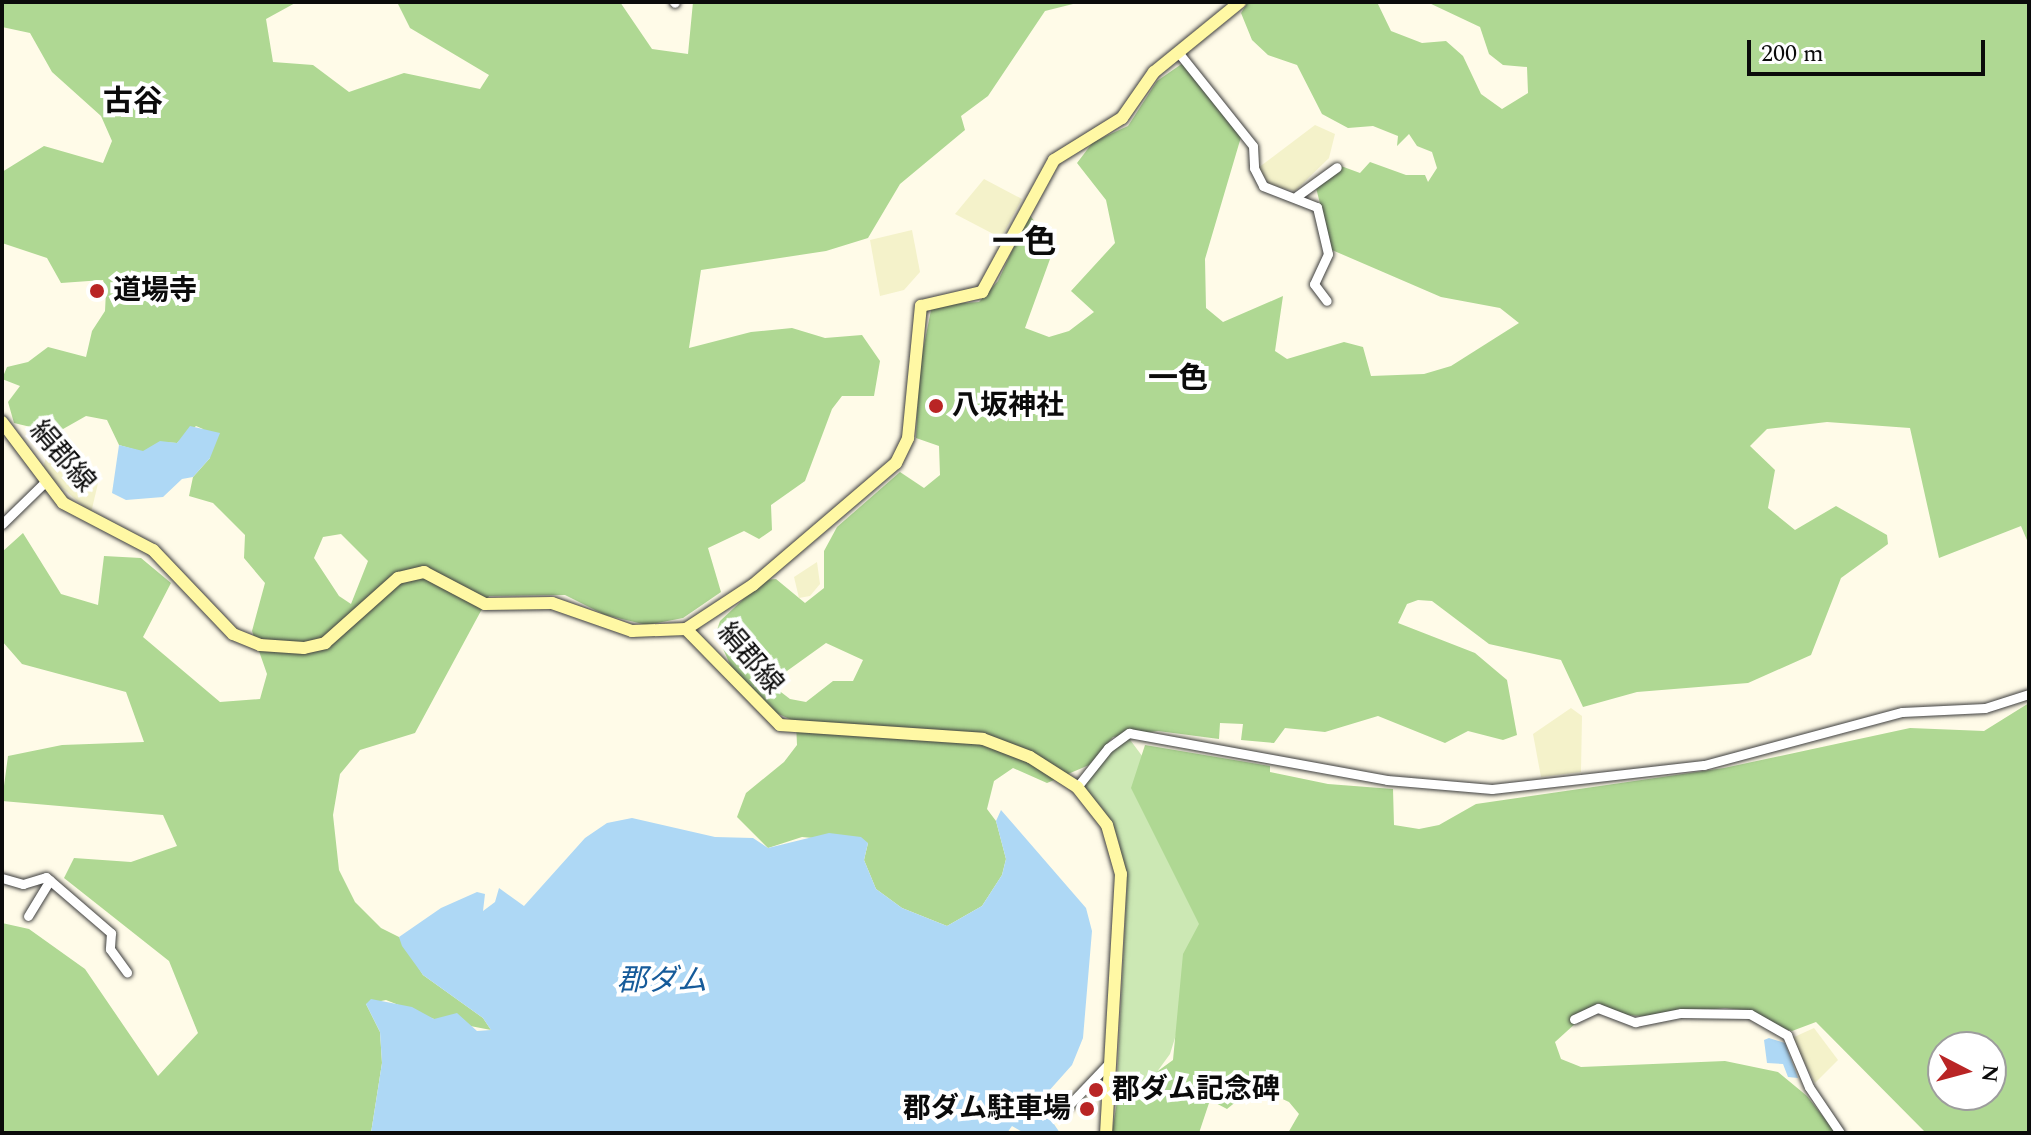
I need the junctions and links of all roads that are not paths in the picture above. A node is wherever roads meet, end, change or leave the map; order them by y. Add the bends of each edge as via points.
1 (1240, 2) edge
2 (1178, 52) junction
3 (1337, 167) dead end
4 (1297, 196) junction
5 (1327, 301) dead end
6 (2, 422) edge
7 (45, 482) junction
8 (2, 524) edge
9 (686, 629) junction
10 (2029, 694) edge
11 (1077, 787) junction
12 (2, 878) edge
13 (50, 880) junction
14 (28, 916) dead end
15 (127, 972) dead end
16 (1574, 1019) dead end
17 (1110, 1062) junction
18 (1069, 1105) dead end
19 (1106, 1133) edge
20 (1840, 1133) edge

1 - 2 main road
2 - 4 street via 1253,146 1254,168 1263,186
2 - 9 main road via 1154,72 1122,118 1054,160 982,292 921,306 908,438 896,463 753,585
3 - 4 street
4 - 5 street via 1317,207 1321,217 1328,258 1314,284
6 - 7 main road, 絹郡線
7 - 8 street
7 - 9 main road, 絹郡線 via 86,518 153,550 233,634 260,645 304,648 325,643 398,578 424,572 485,604 561,605 632,631
9 - 11 main road, 絹郡線 via 780,725 983,739 1030,757
10 - 11 street via 1985,708 1902,712 1704,765 1492,789 1387,780 1129,733 1108,748
11 - 17 main road, 絹郡線 via 1107,825 1121,874
12 - 13 street via 10,884
13 - 14 street
13 - 15 street via 111,933 110,949
16 - 20 street via 1598,1008 1635,1022 1696,1012 1750,1014 1787,1035 1809,1087
17 - 18 street
17 - 19 main road, 絹郡線

